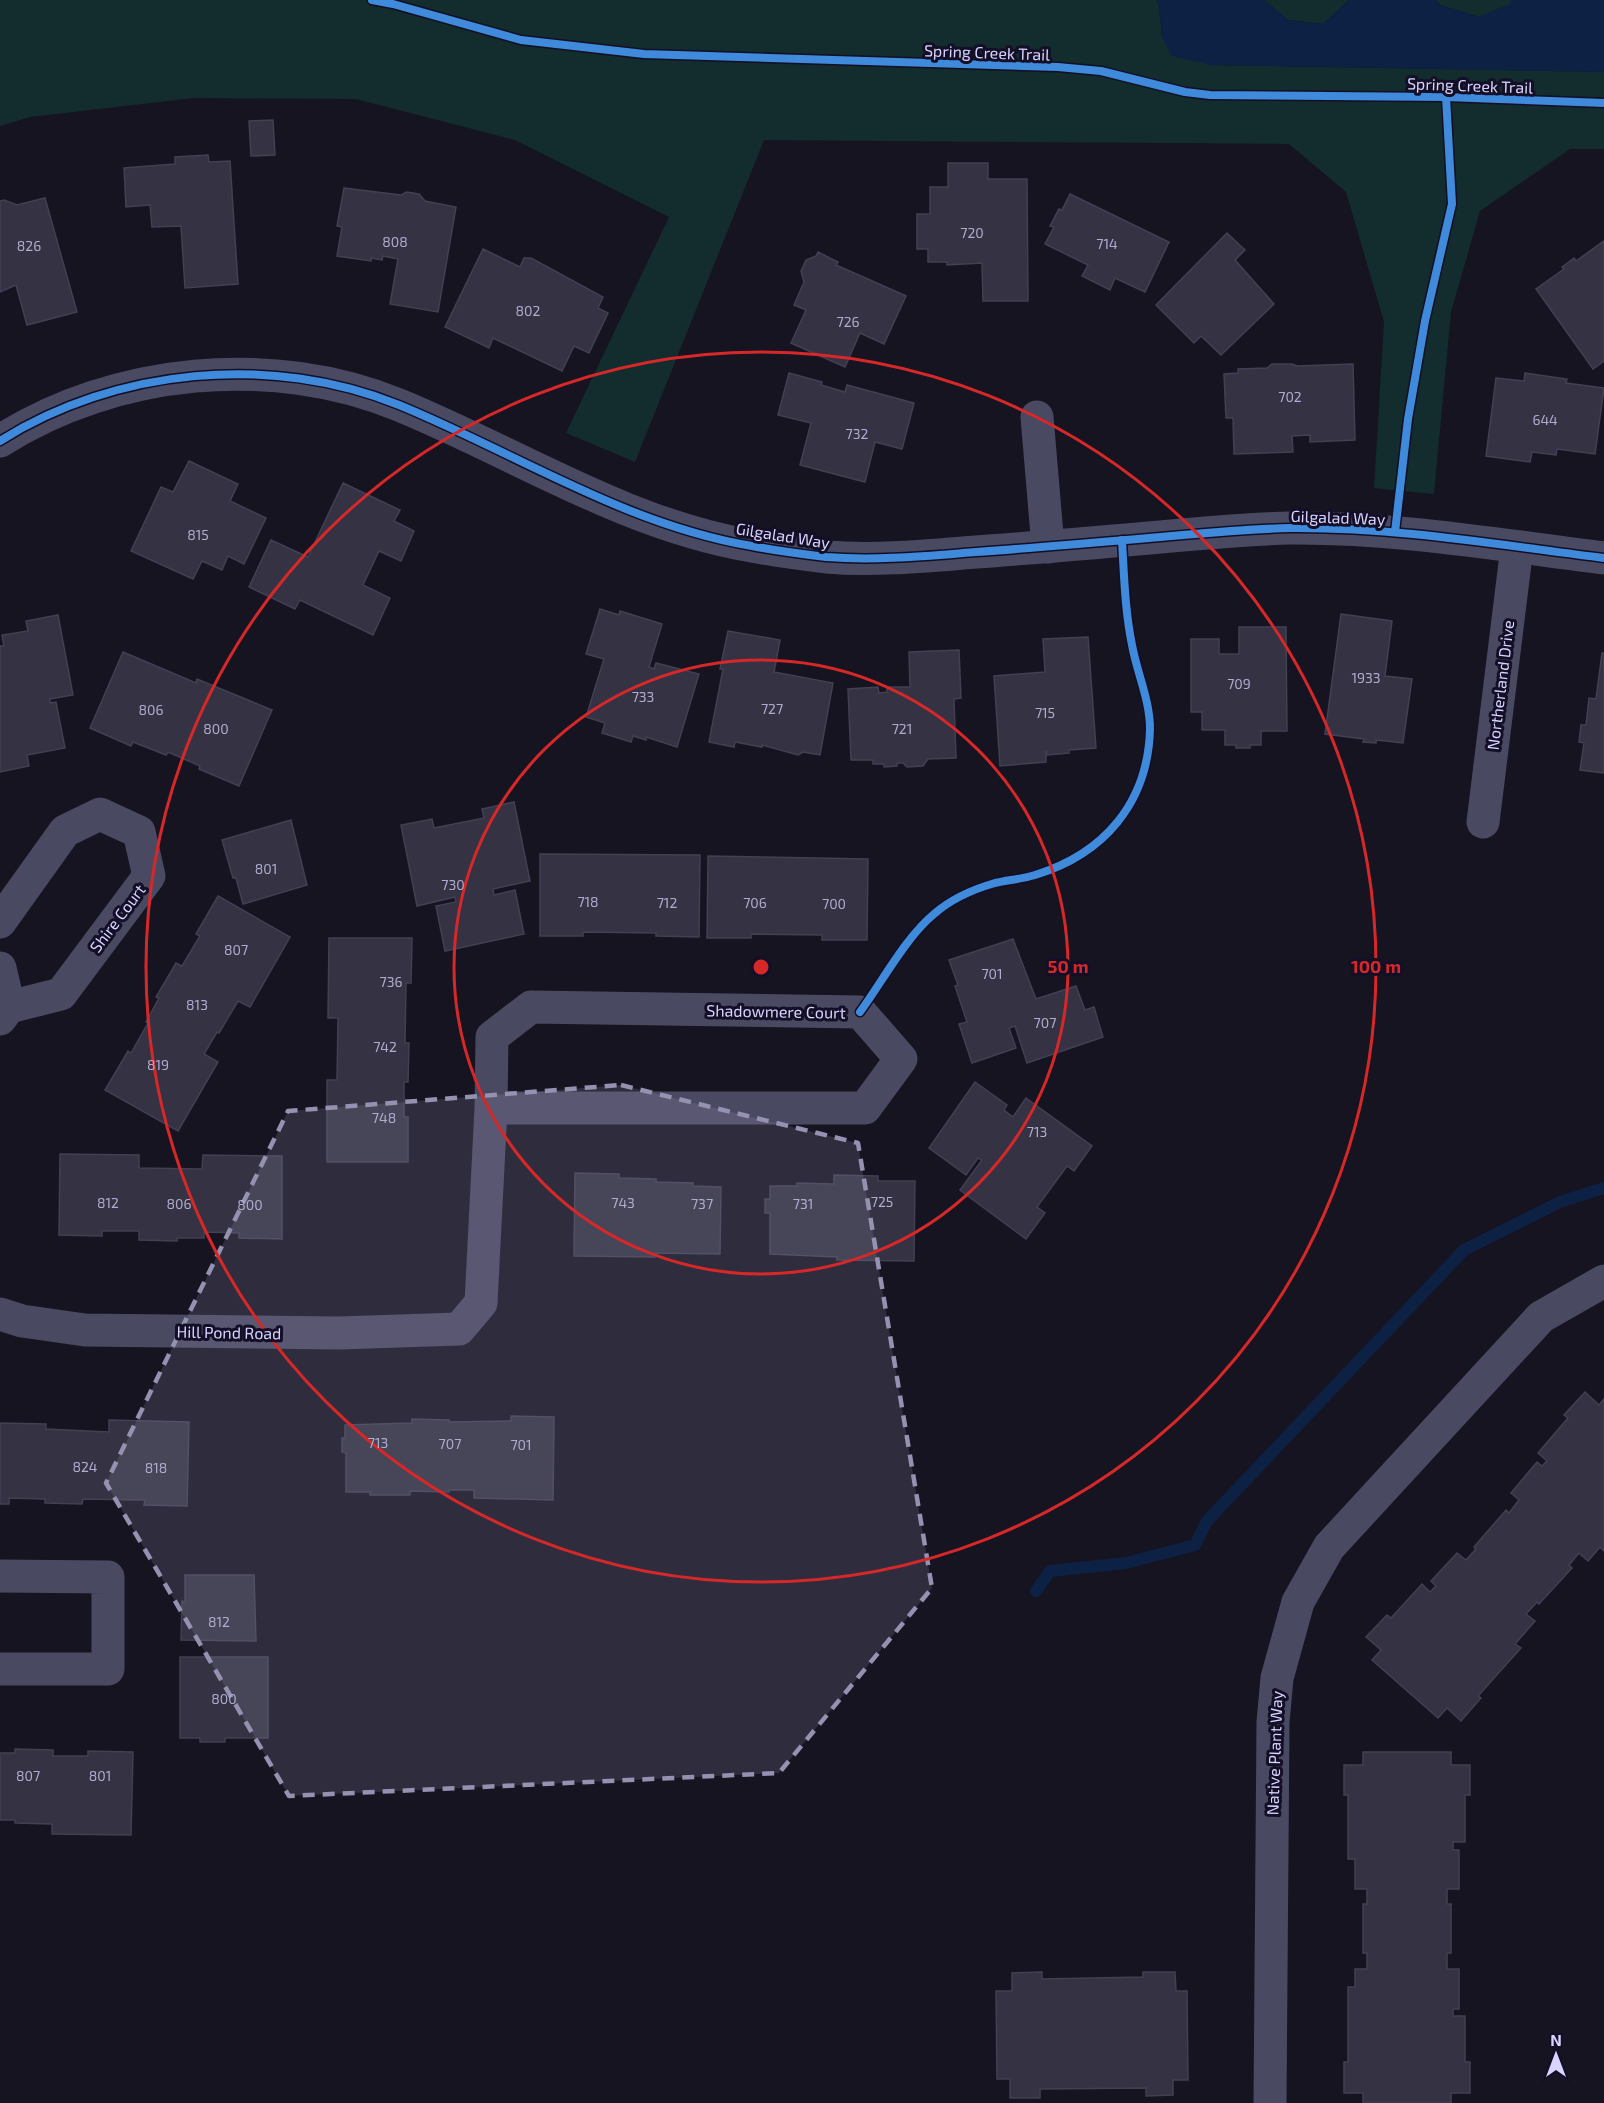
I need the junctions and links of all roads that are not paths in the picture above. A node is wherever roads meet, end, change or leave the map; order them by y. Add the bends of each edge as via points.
1 (1037, 417) dead end
2 (0, 441) edge
3 (1048, 547) junction
4 (1517, 547) junction
5 (1604, 558) edge
6 (1482, 822) dead end
7 (0, 922) edge
8 (0, 968) edge
9 (5, 1013) edge
10 (491, 1108) junction
11 (1604, 1281) edge
12 (0, 1314) edge
13 (459, 1329) joint
14 (0, 1576) edge
15 (0, 1669) edge
16 (1270, 2103) edge

1 - 3 street
2 - 3 street, Gilgalad Way via 82,400 135,385 196,375 275,375 344,387 397,404 597,497 671,526 749,546 828,557 897,558
3 - 4 street, Gilgalad Way via 1292,528 1395,532
4 - 5 street, Gilgalad Way
4 - 6 street, Northerland Drive
7 - 9 street, Shire Court via 65,831 100,814 139,832 149,876 61,994
8 - 9 street, Shire Court
10 - 10 street, Shadowmere Court via 865,1108 901,1059 860,1012 531,1007 492,1037
10 - 13 street, Shadowmere Court via 481,1303
11 - 16 street, Native Plant Way via 1541,1317 1329,1547 1298,1602 1277,1678 1273,1722
12 - 13 street, Hill Pond Road via 85,1330 339,1333
14 - 15 street via 108,1577 108,1669

